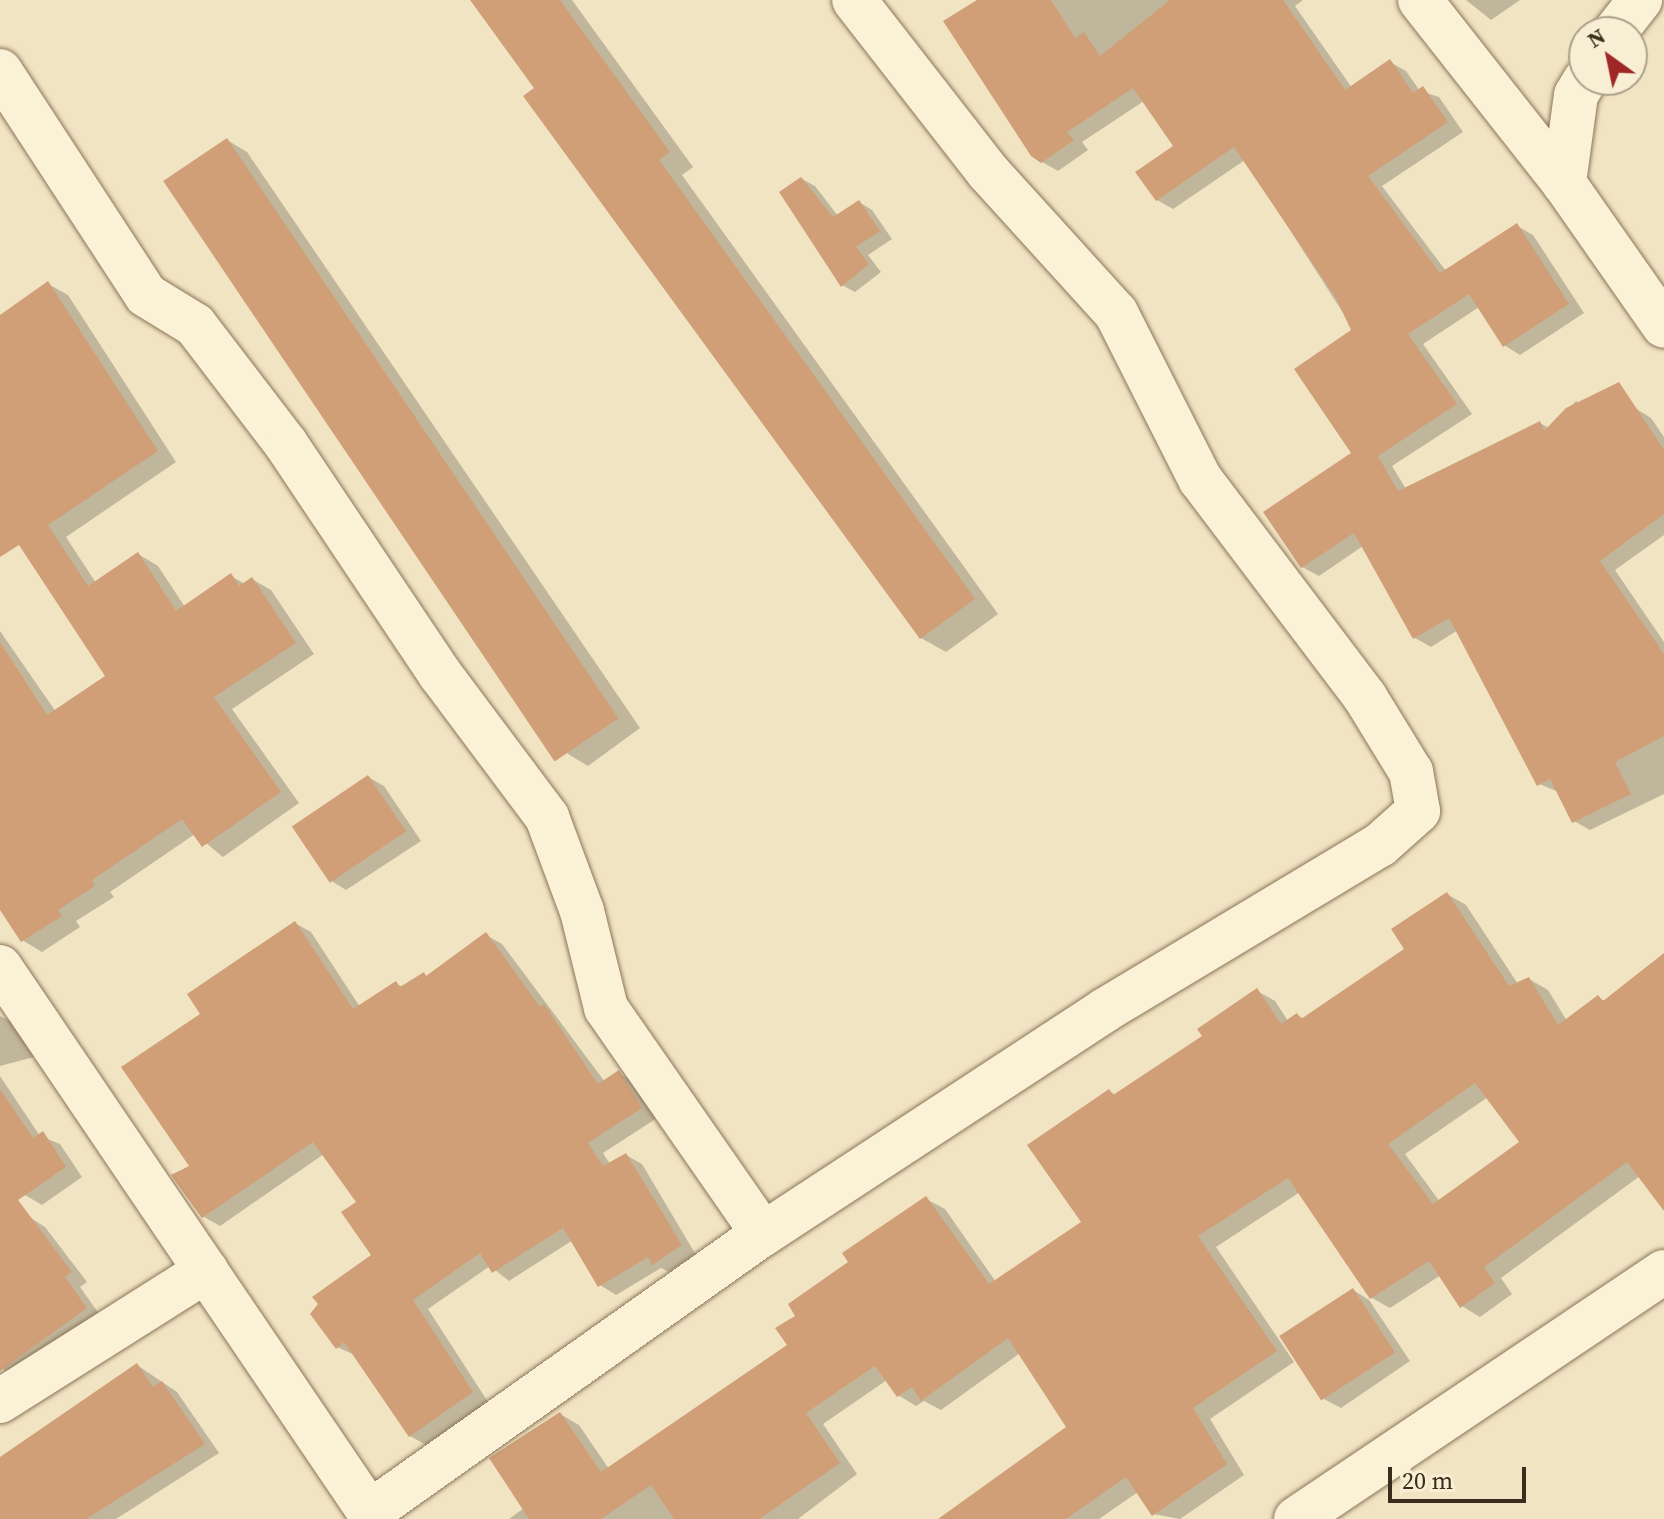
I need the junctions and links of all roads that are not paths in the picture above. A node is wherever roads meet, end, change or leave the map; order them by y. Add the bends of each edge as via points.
1 (854, 0) edge
2 (1420, 0) edge
3 (1640, 0) edge
4 (1628, 16) edge
5 (0, 71) edge
6 (1576, 96) edge
7 (1564, 183) junction
8 (1664, 326) edge
9 (0, 967) edge
10 (763, 1234) junction
11 (206, 1271) junction
12 (1664, 1272) edge
13 (0, 1401) edge
14 (372, 1516) edge
15 (1296, 1519) edge

1 - 10 street via 988,172 1116,313 1200,479 1365,697 1411,772 1418,811 1380,845 1105,1010
2 - 7 street
3 - 4 street
5 - 10 street via 146,295 204,336 286,444 440,674 547,817 582,911 606,1008
6 - 7 street
7 - 8 street
9 - 11 street
10 - 14 street
11 - 13 street
11 - 14 street
12 - 15 street

